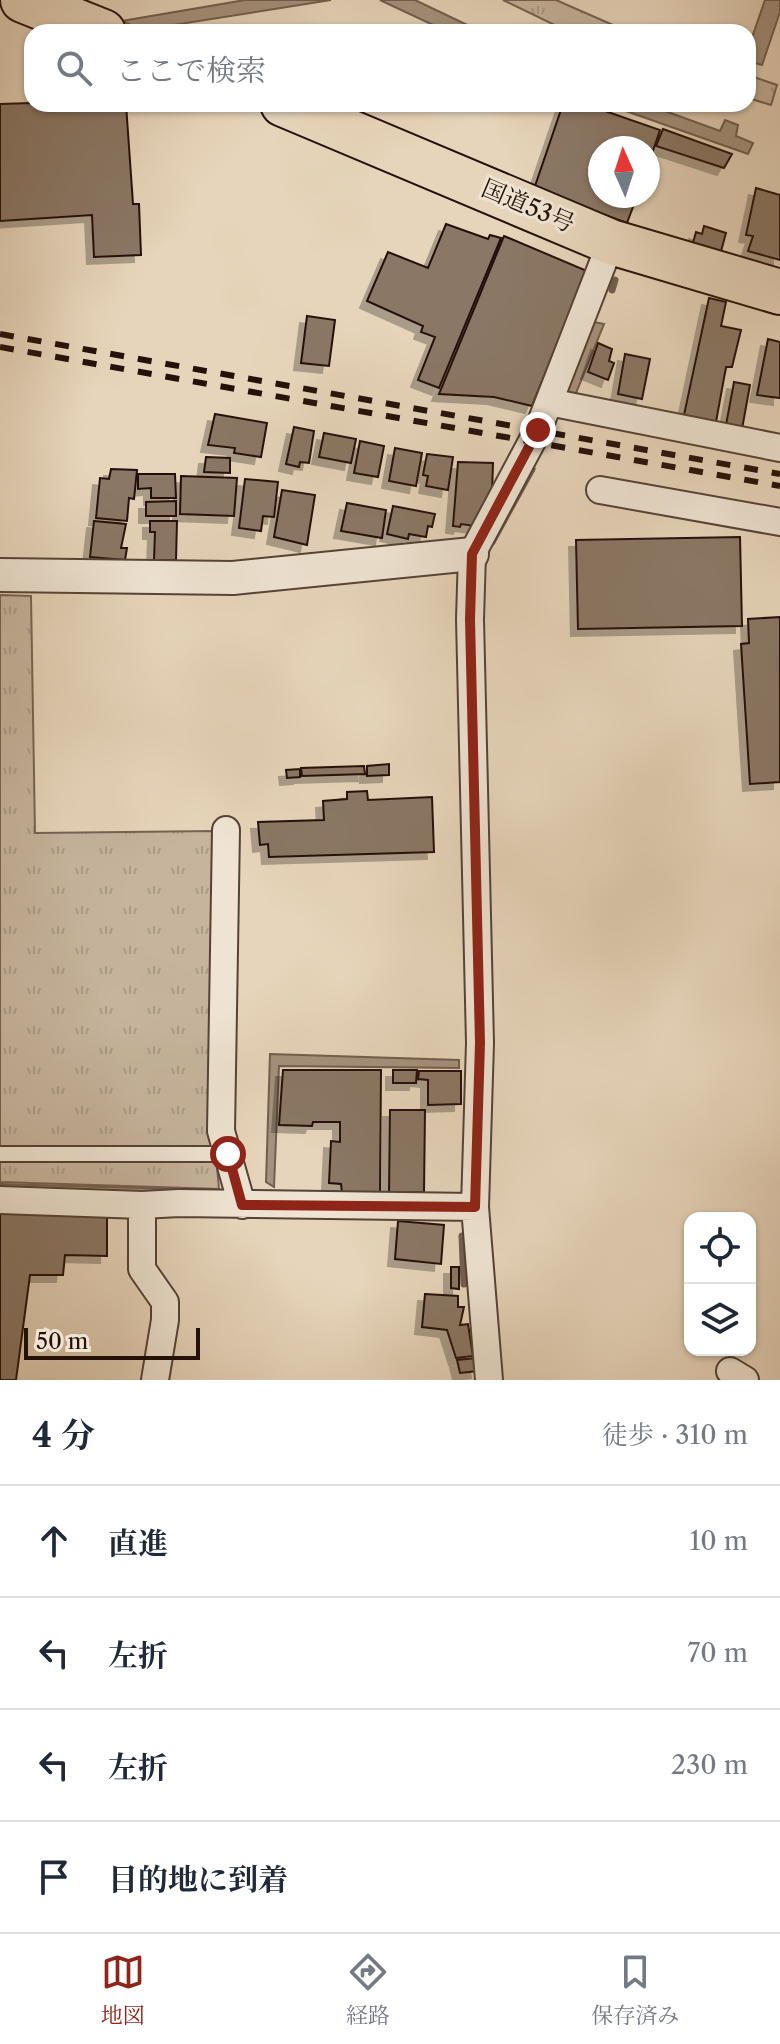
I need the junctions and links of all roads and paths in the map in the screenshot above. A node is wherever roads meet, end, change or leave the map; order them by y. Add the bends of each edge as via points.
1 (23, 0) edge
2 (83, 24) edge
3 (302, 112) edge
4 (611, 242) junction
5 (780, 292) edge
6 (549, 402) junction
7 (780, 448) edge
8 (600, 490) dead end
9 (780, 522) edge
10 (472, 554) junction
11 (0, 575) edge
12 (226, 830) dead end
13 (0, 1154) edge
14 (228, 1154) junction
15 (0, 1200) edge
16 (142, 1205) junction
17 (242, 1205) junction
18 (475, 1207) junction
19 (155, 1380) edge
20 (489, 1380) edge

1 - 2 highway
3 - 4 highway, 国道53号
4 - 5 highway, 国道53号
4 - 6 street
6 - 7 street
6 - 10 street
8 - 9 street
10 - 11 street via 233,578
10 - 18 street via 480,1043
12 - 14 street via 221,1131
13 - 14 lane
14 - 17 street
15 - 16 street
16 - 17 street
16 - 19 street via 142,1269 165,1302
17 - 18 street
18 - 20 street

